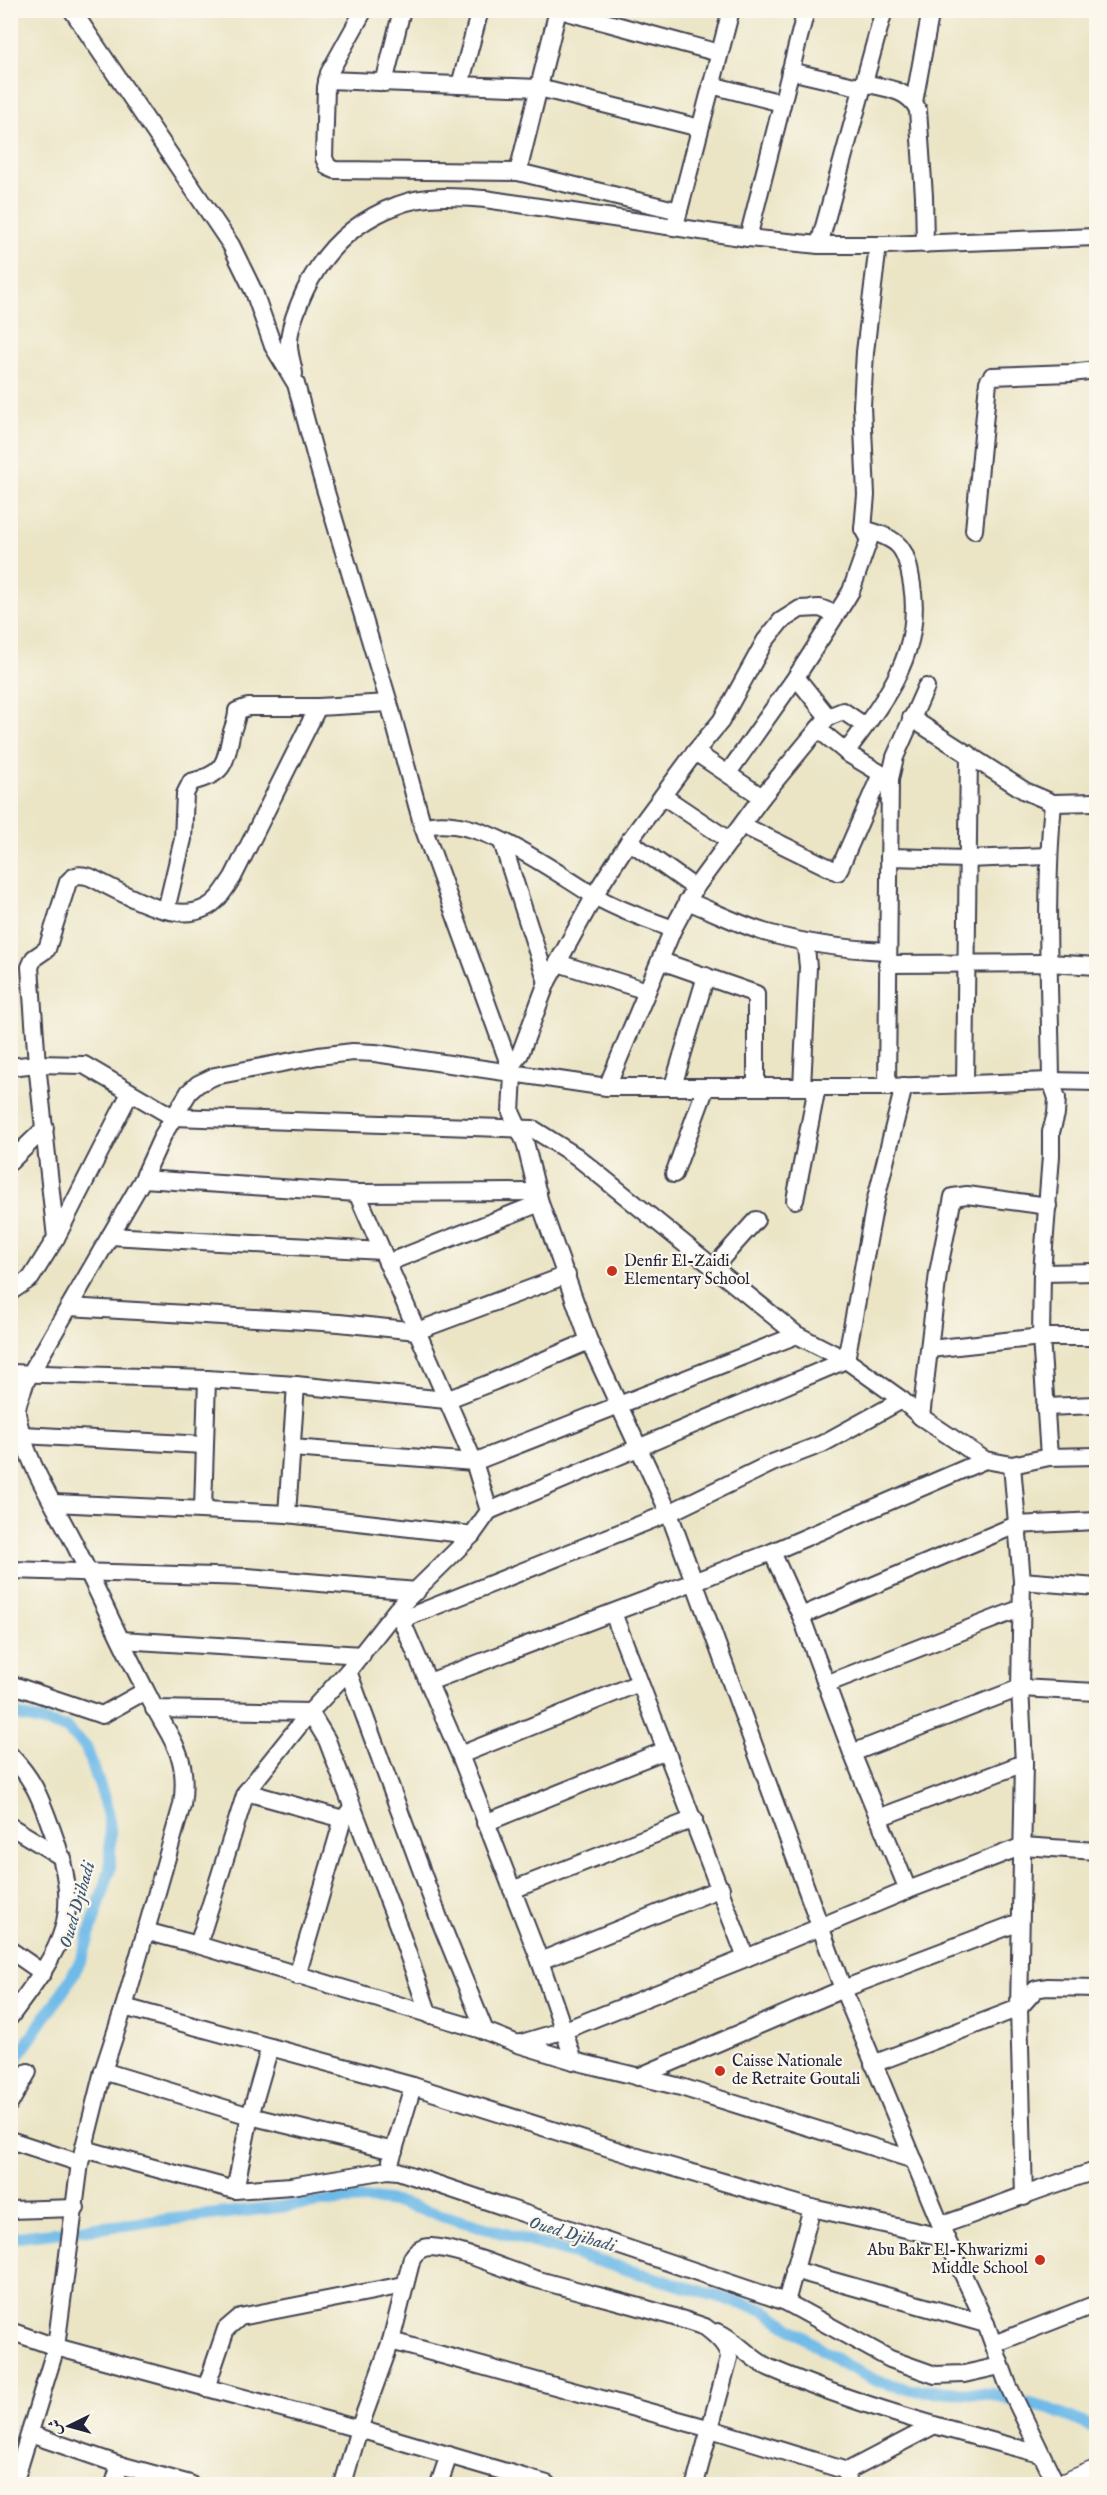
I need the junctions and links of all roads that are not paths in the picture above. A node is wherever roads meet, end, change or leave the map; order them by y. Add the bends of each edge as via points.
1 (72, 10) edge
2 (364, 10) edge
3 (402, 10) edge
4 (480, 10) edge
5 (559, 10) edge
6 (731, 10) edge
7 (806, 10) edge
8 (884, 10) edge
9 (931, 10) edge
10 (720, 53) junction
11 (790, 71) junction
12 (327, 80) junction
13 (384, 83) junction
14 (460, 85) junction
15 (711, 85) junction
16 (863, 85) junction
17 (539, 88) junction
18 (914, 102) junction
19 (782, 103) junction
20 (700, 128) junction
21 (518, 172) junction
22 (677, 219) junction
23 (1096, 237) edge
24 (748, 238) junction
25 (925, 244) junction
26 (819, 245) junction
27 (878, 245) junction
28 (1096, 370) edge
29 (296, 384) junction
30 (862, 529) junction
31 (975, 530) dead end
32 (835, 614) junction
33 (796, 677) junction
34 (926, 687) dead end
35 (389, 704) junction
36 (318, 707) junction
37 (911, 718) junction
38 (823, 723) junction
39 (865, 726) junction
40 (694, 752) junction
41 (846, 752) junction
42 (969, 754) junction
43 (728, 773) junction
44 (886, 776) junction
45 (663, 796) junction
46 (762, 797) junction
47 (1096, 802) edge
48 (1053, 803) junction
49 (742, 825) junction
50 (423, 827) junction
51 (628, 841) junction
52 (730, 841) junction
53 (502, 842) junction
54 (1048, 856) junction
55 (889, 857) junction
56 (967, 859) junction
57 (691, 894) junction
58 (595, 896) junction
59 (166, 910) junction
60 (673, 929) junction
61 (802, 942) junction
62 (887, 957) junction
63 (661, 961) junction
64 (558, 963) junction
65 (1049, 963) junction
66 (966, 964) junction
67 (1096, 966) edge
68 (706, 976) junction
69 (547, 982) junction
70 (647, 991) junction
71 (37, 1064) junction
72 (10, 1068) edge
73 (511, 1071) junction
74 (1051, 1081) junction
75 (1096, 1082) edge
76 (965, 1084) junction
77 (756, 1085) junction
78 (673, 1086) junction
79 (904, 1086) junction
80 (607, 1087) junction
81 (706, 1087) junction
82 (810, 1087) junction
83 (887, 1087) junction
84 (130, 1093) junction
85 (173, 1117) junction
86 (519, 1127) junction
87 (45, 1128) junction
88 (10, 1162) edge
89 (674, 1174) dead end
90 (143, 1179) junction
91 (357, 1193) junction
92 (539, 1198) junction
93 (795, 1200) dead end
94 (1048, 1206) junction
95 (756, 1220) dead end
96 (110, 1236) junction
97 (56, 1238) junction
98 (384, 1257) junction
99 (712, 1268) junction
100 (1096, 1272) edge
101 (1042, 1273) junction
102 (567, 1275) junction
103 (10, 1292) edge
104 (69, 1307) junction
105 (417, 1331) junction
106 (797, 1335) junction
107 (1041, 1337) junction
108 (1096, 1337) edge
109 (589, 1341) junction
110 (930, 1349) junction
111 (846, 1360) junction
112 (10, 1373) edge
113 (31, 1373) junction
114 (207, 1378) junction
115 (296, 1384) junction
116 (446, 1400) junction
117 (902, 1400) junction
118 (620, 1405) junction
119 (1096, 1405) edge
120 (1045, 1407) junction
121 (921, 1417) junction
122 (23, 1435) junction
123 (204, 1445) junction
124 (640, 1447) junction
125 (292, 1448) junction
126 (1096, 1456) edge
127 (1049, 1457) junction
128 (985, 1460) junction
129 (474, 1462) junction
130 (1012, 1465) junction
131 (54, 1503) junction
132 (203, 1509) junction
133 (489, 1511) junction
134 (669, 1513) junction
135 (287, 1514) junction
136 (1096, 1521) edge
137 (1016, 1525) junction
138 (472, 1535) junction
139 (772, 1552) junction
140 (10, 1570) edge
141 (89, 1573) junction
142 (695, 1581) junction
143 (1022, 1581) junction
144 (1096, 1587) edge
145 (417, 1591) junction
146 (1022, 1608) junction
147 (613, 1613) junction
148 (400, 1614) junction
149 (801, 1616) junction
150 (121, 1640) junction
151 (363, 1655) junction
152 (348, 1671) junction
153 (429, 1682) junction
154 (639, 1683) junction
155 (10, 1684) edge
156 (826, 1684) junction
157 (1020, 1688) junction
158 (145, 1691) junction
159 (1096, 1692) edge
160 (154, 1708) junction
161 (310, 1712) junction
162 (666, 1750) junction
163 (852, 1753) junction
164 (10, 1755) edge
165 (460, 1755) junction
166 (1024, 1763) junction
167 (246, 1792) junction
168 (347, 1814) junction
169 (878, 1818) junction
170 (694, 1819) junction
171 (485, 1823) junction
172 (10, 1826) edge
173 (1023, 1846) junction
174 (1096, 1851) edge
175 (63, 1858) junction
176 (721, 1888) junction
177 (512, 1890) junction
178 (908, 1890) junction
179 (1020, 1922) junction
180 (821, 1928) junction
181 (145, 1932) junction
182 (198, 1944) junction
183 (10, 1950) edge
184 (746, 1958) junction
185 (540, 1961) junction
186 (43, 1973) junction
187 (297, 1976) junction
188 (1096, 1988) edge
189 (843, 1989) junction
190 (124, 2007) junction
191 (1018, 2008) junction
192 (429, 2015) junction
193 (10, 2018) edge
194 (565, 2030) junction
195 (485, 2031) junction
196 (518, 2044) junction
197 (270, 2047) junction
198 (574, 2061) junction
199 (873, 2064) junction
200 (103, 2071) junction
201 (28, 2072) dead end
202 (638, 2077) junction
203 (412, 2086) junction
204 (10, 2103) edge
205 (250, 2116) junction
206 (10, 2140) edge
207 (394, 2151) junction
208 (82, 2156) junction
209 (914, 2160) junction
210 (388, 2170) junction
211 (1096, 2171) edge
212 (234, 2190) junction
213 (1024, 2197) junction
214 (812, 2208) junction
215 (10, 2210) edge
216 (75, 2214) junction
217 (944, 2232) junction
218 (794, 2270) junction
219 (404, 2285) junction
220 (786, 2302) junction
221 (1096, 2304) edge
222 (986, 2324) junction
223 (705, 2327) junction
224 (10, 2331) edge
225 (391, 2341) junction
226 (994, 2344) junction
227 (56, 2347) junction
228 (729, 2358) junction
229 (1000, 2366) junction
230 (767, 2367) junction
231 (206, 2388) junction
232 (933, 2426) junction
233 (359, 2429) junction
234 (711, 2429) junction
235 (30, 2434) junction
236 (1040, 2454) junction
237 (449, 2455) junction
238 (120, 2465) junction
239 (1096, 2471) edge
240 (506, 2478) edge
241 (847, 2478) edge
242 (14, 2484) edge
243 (114, 2484) edge
244 (190, 2484) edge
245 (343, 2484) edge
246 (439, 2484) edge
247 (547, 2484) edge
248 (695, 2484) edge
249 (1056, 2484) edge
250 (1065, 2484) edge

1 - 29 street via 231,245 254,292 273,346
2 - 12 street
3 - 13 street
4 - 14 street
5 - 10 street
5 - 17 street
6 - 10 street
7 - 11 street
8 - 16 street
9 - 18 street
10 - 15 street
11 - 16 street
11 - 19 street
12 - 13 street
12 - 21 street via 324,158 328,167
13 - 14 street
14 - 17 street
15 - 19 street
15 - 20 street
16 - 18 street via 903,93
16 - 26 street
17 - 20 street
17 - 21 street
18 - 25 street via 920,129
19 - 24 street
20 - 22 street
21 - 22 street
22 - 24 street
22 - 29 street via 442,196 399,204 360,225 327,253 306,285 289,343
23 - 25 street
24 - 26 street
25 - 27 street
26 - 27 street
27 - 30 street via 865,352 862,406 866,495
28 - 31 street via 992,376 988,382
29 - 35 street
30 - 32 street via 869,540 851,591
30 - 39 street via 895,540 905,554 916,608 907,656
32 - 33 street
32 - 40 street via 820,608 800,609 781,621 765,641 722,722
33 - 38 street
33 - 43 street
34 - 37 street
35 - 36 street
35 - 50 street
36 - 59 street via 221,896 194,913
36 - 59 street via 248,707 237,711 230,749 220,769 210,777 191,782 185,794 183,840
37 - 42 street
37 - 44 street
38 - 39 street via 843,711
38 - 41 street
38 - 46 street
39 - 41 street
40 - 43 street
40 - 45 street
41 - 44 street
42 - 48 street via 1011,784
42 - 56 street
43 - 46 street
44 - 49 street via 838,872
44 - 55 street
45 - 51 street
45 - 52 street
46 - 49 street
47 - 48 street
48 - 54 street
49 - 52 street
50 - 53 street via 470,829
50 - 73 street
51 - 57 street
51 - 58 street
52 - 57 street
53 - 58 street via 536,857
53 - 69 street
54 - 56 street
54 - 65 street
55 - 56 street
55 - 62 street
56 - 66 street
57 - 60 street
57 - 61 street via 762,932
58 - 60 street
58 - 64 street
59 - 71 street via 90,877 74,876 68,882 47,949 34,958 30,967
60 - 63 street
61 - 62 street
61 - 82 street via 808,967
62 - 66 street
62 - 83 street
63 - 68 street
63 - 70 street
64 - 69 street
64 - 70 street
65 - 66 street
65 - 67 street
65 - 74 street
66 - 76 street
68 - 77 street via 756,994
68 - 78 street
69 - 73 street
70 - 80 street
71 - 72 street
71 - 84 street via 84,1065
71 - 87 street
73 - 80 street
73 - 85 street via 375,1053 318,1056 198,1084
73 - 86 street via 511,1112
74 - 75 street
74 - 76 street
74 - 94 street via 1057,1098 1051,1132
76 - 79 street
77 - 81 street
77 - 82 street
78 - 80 street
78 - 81 street
79 - 83 street
79 - 111 street via 875,1203
81 - 89 street
82 - 83 street
82 - 93 street
84 - 85 street
84 - 97 street
85 - 86 street
85 - 90 street
86 - 92 street
86 - 99 street via 533,1129 576,1156
87 - 88 street
87 - 97 street
90 - 91 street
90 - 96 street
91 - 92 street
91 - 98 street
92 - 98 street
92 - 102 street
94 - 101 street
94 - 110 street via 967,1195 953,1197 938,1272
95 - 99 street
96 - 98 street
96 - 104 street
97 - 103 street via 31,1278
98 - 105 street
99 - 106 street
100 - 101 street
101 - 107 street
102 - 105 street
102 - 109 street
104 - 105 street
104 - 113 street
105 - 116 street
106 - 111 street
106 - 118 street
107 - 108 street
107 - 110 street
107 - 120 street
109 - 116 street
109 - 118 street
110 - 121 street
111 - 117 street
111 - 124 street
112 - 113 street
113 - 114 street
113 - 122 street via 16,1411
114 - 115 street
114 - 123 street
115 - 116 street
115 - 125 street
116 - 129 street
117 - 121 street
117 - 134 street via 822,1444
118 - 124 street
118 - 129 street
119 - 120 street
120 - 127 street
121 - 128 street
122 - 123 street
122 - 131 street via 33,1466
123 - 132 street
124 - 133 street
124 - 134 street
125 - 129 street
125 - 135 street
126 - 127 street
127 - 130 street
128 - 130 street
128 - 139 street
129 - 133 street
130 - 137 street
131 - 132 street
131 - 141 street
132 - 135 street
133 - 138 street
134 - 142 street
134 - 148 street
135 - 138 street
136 - 137 street
137 - 143 street
137 - 149 street
138 - 145 street
139 - 142 street
139 - 149 street
140 - 141 street
141 - 145 street via 247,1577
141 - 150 street
142 - 147 street
142 - 180 street
143 - 144 street
143 - 146 street
145 - 148 street
146 - 156 street
146 - 157 street
147 - 153 street
147 - 154 street
148 - 151 street
148 - 153 street
149 - 156 street
150 - 151 street
150 - 158 street
151 - 152 street
152 - 161 street
152 - 195 street
153 - 165 street
154 - 162 street
154 - 165 street
155 - 158 street via 102,1715
156 - 163 street
157 - 159 street
157 - 163 street
157 - 166 street
158 - 160 street
160 - 161 street
160 - 181 street via 175,1743 185,1782 182,1805
161 - 167 street
161 - 168 street via 327,1740
162 - 170 street
162 - 171 street
163 - 169 street
164 - 175 street via 43,1800
165 - 171 street
166 - 169 street
166 - 173 street
167 - 168 street
167 - 182 street
168 - 187 street
168 - 192 street via 400,1931
169 - 178 street
170 - 176 street
170 - 177 street
171 - 177 street
172 - 175 street
173 - 174 street
173 - 178 street
173 - 179 street
175 - 186 street via 68,1883 65,1926
176 - 184 street
176 - 185 street
177 - 185 street
178 - 180 street
179 - 189 street
179 - 191 street
180 - 184 street
180 - 189 street
181 - 182 street
181 - 190 street
182 - 187 street
183 - 186 street
184 - 194 street
185 - 194 street
186 - 193 street
187 - 192 street
188 - 191 street via 1036,1989
189 - 199 street
189 - 202 street
190 - 197 street
190 - 200 street
191 - 199 street
191 - 213 street
192 - 195 street
194 - 196 street
194 - 198 street
195 - 196 street
196 - 198 street
197 - 203 street
197 - 205 street
198 - 202 street
199 - 209 street
200 - 205 street
200 - 208 street
201 - 204 street
202 - 209 street
203 - 207 street
203 - 214 street
205 - 207 street
205 - 212 street
206 - 208 street
207 - 210 street
208 - 212 street
208 - 216 street
209 - 217 street
210 - 212 street via 291,2186
210 - 220 street via 413,2175
211 - 213 street
213 - 217 street
214 - 217 street
214 - 218 street
215 - 216 street
216 - 227 street
217 - 222 street
218 - 220 street
218 - 222 street
219 - 223 street via 415,2253 430,2247
219 - 225 street
219 - 231 street via 240,2317 226,2329
220 - 229 street via 890,2359 935,2375
221 - 226 street
222 - 226 street
223 - 228 street via 725,2345
223 - 230 street via 732,2338
224 - 227 street
225 - 233 street
225 - 234 street
226 - 229 street
227 - 231 street
227 - 235 street
228 - 230 street
228 - 234 street
229 - 236 street
230 - 232 street
231 - 233 street
232 - 236 street
232 - 241 street
233 - 237 street
233 - 245 street
234 - 241 street
234 - 248 street
235 - 238 street
235 - 242 street
236 - 249 street
237 - 240 street
237 - 246 street
238 - 243 street
238 - 244 street
239 - 250 main road
240 - 247 street

